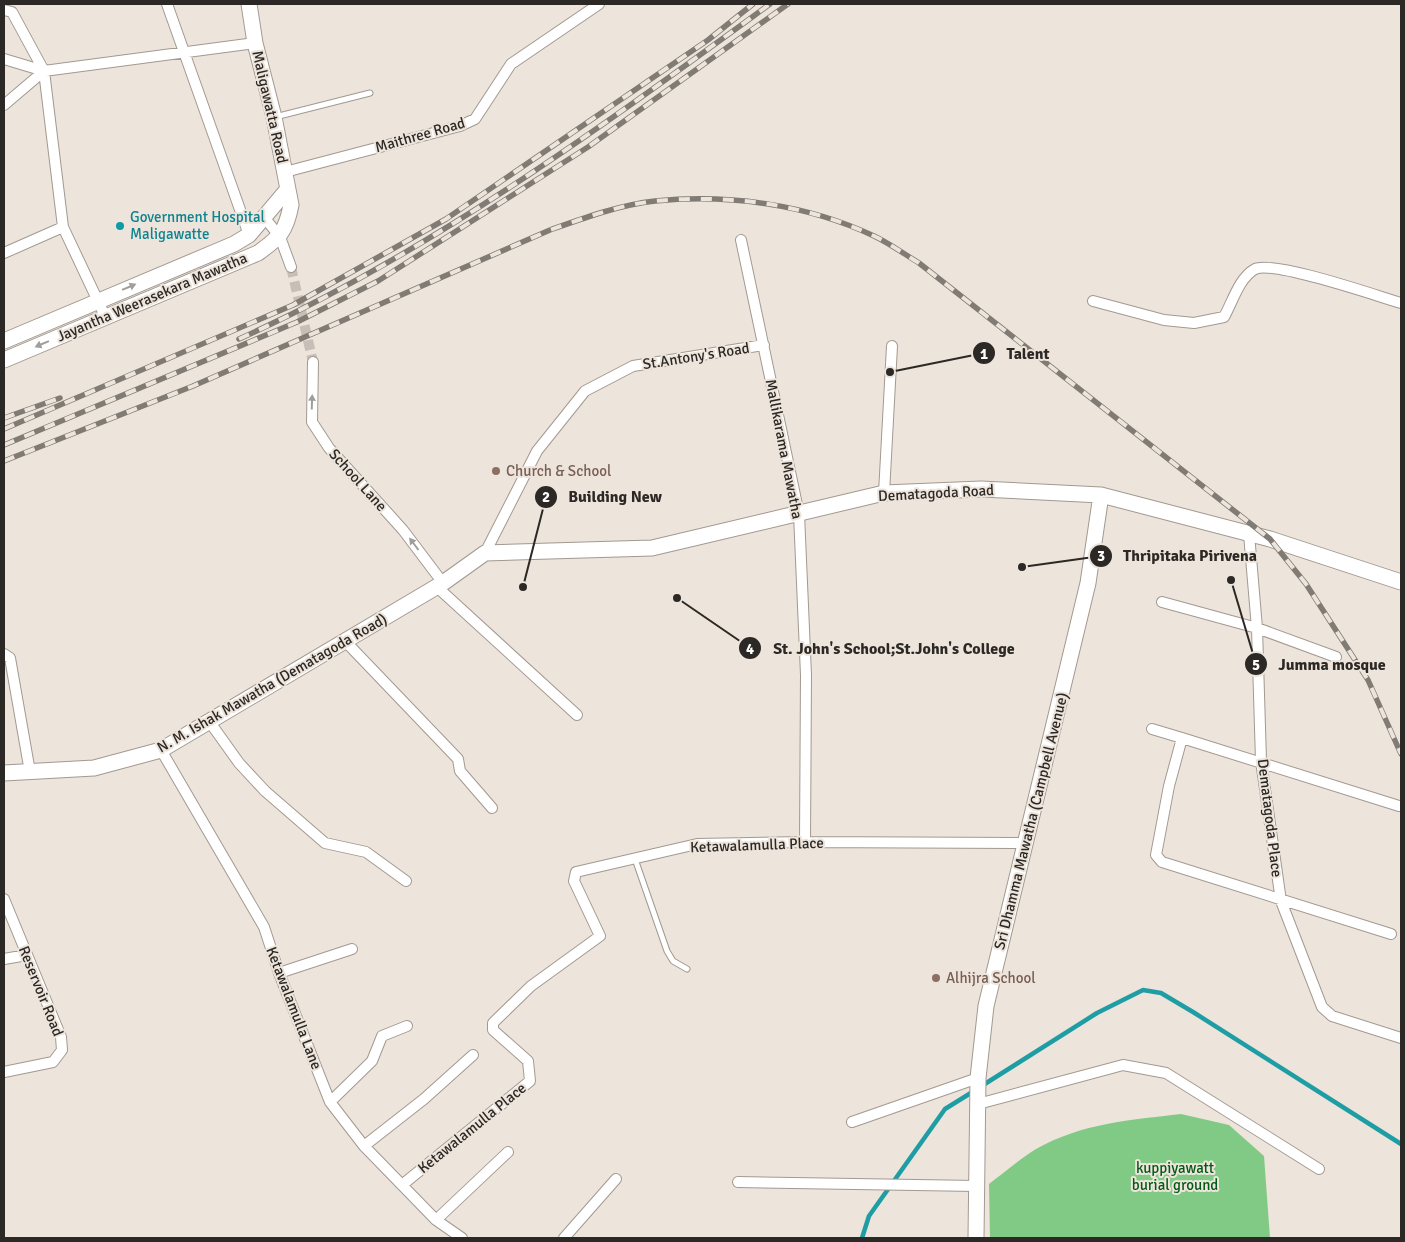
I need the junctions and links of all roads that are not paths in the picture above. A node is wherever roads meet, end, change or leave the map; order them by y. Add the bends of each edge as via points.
1 (167, 4) edge
2 (249, 4) edge
3 (599, 4) edge
4 (4, 10) edge
5 (255, 43) junction
6 (186, 54) junction
7 (4, 59) edge
8 (44, 70) junction
9 (370, 93) dead end
10 (4, 105) edge
11 (274, 117) junction
12 (285, 172) junction
13 (287, 190) junction
14 (275, 206) junction
15 (264, 218) junction
16 (63, 227) junction
17 (248, 236) junction
18 (280, 237) junction
19 (741, 240) dead end
20 (4, 253) edge
21 (291, 267) tunnel mouth
22 (169, 270) junction
23 (176, 287) junction
24 (98, 300) junction
25 (1093, 300) dead end
26 (1401, 304) edge
27 (105, 316) junction
28 (4, 341) edge
29 (764, 345) junction
30 (892, 346) dead end
31 (4, 360) edge
32 (313, 362) tunnel mouth
33 (884, 493) junction
34 (1102, 495) junction
35 (799, 514) junction
36 (1249, 534) junction
37 (485, 554) junction
38 (1401, 582) edge
39 (440, 585) junction
40 (1162, 602) dead end
41 (1257, 628) junction
42 (345, 641) junction
43 (4, 654) edge
44 (1336, 657) dead end
45 (577, 715) dead end
46 (209, 721) junction
47 (1152, 729) dead end
48 (1182, 738) junction
49 (162, 750) junction
50 (1261, 761) junction
51 (30, 772) junction
52 (4, 773) edge
53 (1399, 806) dead end
54 (492, 808) dead end
55 (805, 842) junction
56 (1026, 843) junction
57 (635, 858) junction
58 (406, 881) dead end
59 (4, 900) edge
60 (1281, 901) junction
61 (1391, 934) dead end
62 (352, 949) dead end
63 (27, 956) junction
64 (4, 959) edge
65 (687, 969) dead end
66 (279, 973) junction
67 (406, 1026) dead end
68 (1401, 1038) edge
69 (473, 1055) dead end
70 (4, 1072) edge
71 (978, 1089) junction
72 (330, 1102) junction
73 (852, 1122) dead end
74 (364, 1146) junction
75 (508, 1152) dead end
76 (1319, 1169) dead end
77 (616, 1179) dead end
78 (738, 1182) dead end
79 (402, 1184) junction
80 (977, 1186) junction
81 (436, 1220) junction
82 (462, 1238) edge
83 (564, 1238) edge
84 (976, 1238) edge

1 - 6 street
2 - 5 main road, Maligawatta Road
3 - 12 street, Maithree Road via 511,64 475,118 460,126
4 - 8 street via 12,12
5 - 6 street
5 - 11 main road, Maligawatta Road
6 - 8 street
6 - 17 street
7 - 8 street
8 - 10 street
8 - 16 street
9 - 11 lane
11 - 12 main road, Maligawatta Road
12 - 13 main road, Maligawatta Road
13 - 14 main road
13 - 18 main road via 291,205
14 - 15 main road
14 - 18 main road
15 - 17 main road, Jayantha Weerasekara Mawatha
15 - 18 street
16 - 20 street
16 - 24 street
17 - 22 main road, Jayantha Weerasekara Mawatha
18 - 21 street
18 - 23 main road, Jayantha Weerasekara Mawatha via 258,253
19 - 29 street, Mallikarama Mawatha
22 - 23 main road
24 -> 22 main road, Jayantha Weerasekara Mawatha
23 - 27 main road, Jayantha Weerasekara Mawatha
24 - 27 street
24 - 28 main road, Jayantha Weerasekara Mawatha
25 - 26 street via 1164,320 1194,323 1224,317 1243,279 1256,268 1276,268
27 -> 31 main road, Jayantha Weerasekara Mawatha
29 - 35 street, Mallikarama Mawatha
29 - 37 street, St.Antony's Road via 633,366 586,391 537,451
30 - 33 street
39 -> 32 street, School Lane via 403,530 329,448 312,422
33 - 34 main road, Dematagoda Road via 982,489
33 - 35 main road, Dematagoda Road
34 - 36 main road, Dematagoda Road
34 - 56 main road, Sri Dhamma Mawatha (Campbell Avenue) via 1088,583
35 - 37 main road, Dematagoda Road via 652,548
35 - 55 street, Mallikarama Mawatha via 806,674
36 - 38 main road, Dematagoda Road
36 - 41 street, Dematagoda Place
37 - 39 main road
39 - 42 main road, N. M. Ishak Mawatha (Dematagoda Road)
39 - 45 street, School Lane
40 - 41 street
41 - 44 street
41 - 50 street, Dematagoda Place
42 - 46 main road, N. M. Ishak Mawatha (Dematagoda Road)
42 - 54 street via 458,759 460,771
43 - 51 street via 10,658
46 - 49 main road, N. M. Ishak Mawatha (Dematagoda Road)
46 - 58 street via 239,763 265,791 325,843 366,852
47 - 48 street
48 - 50 street
48 - 60 street via 1156,855 1162,862
49 - 51 main road, N. M. Ishak Mawatha (Dematagoda Road) via 94,768
49 - 66 street, Ketawalamulla Lane via 264,927
50 - 53 street
50 - 60 street, Dematagoda Place
51 - 52 main road, N. M. Ishak Mawatha (Dematagoda Road)
55 - 56 street, Ketawalamulla Place
55 - 57 street, Ketawalamulla Place via 697,844
56 - 71 main road, Sri Dhamma Mawatha (Campbell Avenue) via 986,1006
57 - 65 lane via 667,951 672,961
57 - 79 street, Ketawalamulla Place via 576,872 574,881 600,936 531,986 493,1023 493,1030 528,1060 530,1081
59 - 63 street, Reservoir Road
60 - 61 street
60 - 68 street, Dematagoda Place via 1322,1007 1332,1016
62 - 66 street
63 - 64 street
63 - 70 street, Reservoir Road via 61,1037 62,1050 53,1062
66 - 72 street, Ketawalamulla Lane
67 - 72 street via 382,1036 372,1061
69 - 74 street
71 - 73 street
71 - 76 street via 1123,1065 1166,1073
71 - 80 main road, Sri Dhamma Mawatha (Campbell Avenue)
72 - 74 street, Ketawalamulla Lane
74 - 79 street, Ketawalamulla Lane
75 - 81 street
77 - 83 street
78 - 80 street
79 - 81 street, Ketawalamulla Lane
80 - 84 main road, Sri Dhamma Mawatha (Campbell Avenue)
81 - 82 street, Ketawalamulla Lane

